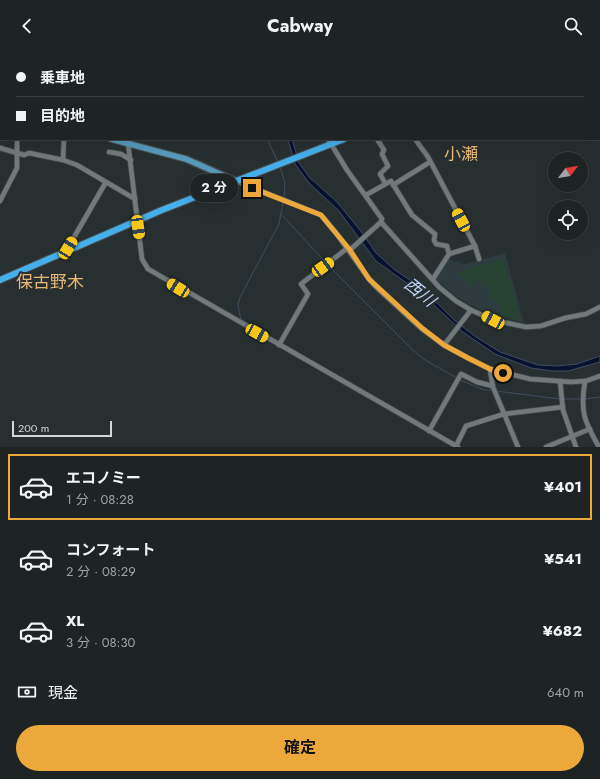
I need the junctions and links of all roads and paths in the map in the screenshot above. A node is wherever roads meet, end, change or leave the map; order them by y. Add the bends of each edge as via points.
1 (17, 140) edge
2 (64, 140) edge
3 (115, 140) edge
4 (377, 140) edge
5 (416, 140) edge
6 (330, 141) edge
7 (128, 143) junction
8 (0, 148) edge
9 (109, 152) dead end
10 (18, 154) junction
11 (63, 160) junction
12 (131, 160) junction
13 (430, 162) junction
14 (236, 181) junction
15 (106, 182) junction
16 (385, 183) junction
17 (394, 185) junction
18 (366, 195) junction
19 (135, 198) junction
20 (0, 202) edge
21 (138, 221) junction
22 (381, 222) junction
23 (476, 246) junction
24 (350, 250) junction
25 (66, 252) junction
26 (448, 254) junction
27 (479, 259) dead end
28 (433, 279) junction
29 (0, 280) edge
30 (600, 307) edge
31 (471, 310) junction
32 (279, 345) junction
33 (444, 345) junction
34 (490, 369) junction
35 (600, 376) edge
36 (560, 381) junction
37 (585, 381) junction
38 (493, 386) junction
39 (563, 407) junction
40 (504, 414) junction
41 (590, 429) junction
42 (429, 431) junction
43 (572, 436) junction
44 (456, 446) edge
45 (518, 447) edge
46 (546, 447) edge
47 (576, 447) edge
48 (599, 447) edge

1 - 10 street
2 - 11 street
3 - 7 main road
4 - 16 street via 384,150 382,154 388,166 380,174
5 - 13 street
6 - 14 highway
6 - 18 street
7 - 12 street
7 - 14 main road via 186,159
8 - 10 street
9 - 12 street via 121,154
10 - 11 street via 29,153
10 - 20 street via 17,168
11 - 15 street
12 - 19 street
13 - 17 street
13 - 23 street
14 - 21 highway
14 - 24 street via 317,212 326,219
15 - 19 street
15 - 25 street
16 - 17 street via 391,181
16 - 18 street
17 - 26 street via 412,214 421,224 433,231 436,244 447,246
18 - 22 street via 382,218
19 - 21 street
21 - 25 highway
21 - 32 street via 142,259 148,269
22 - 24 street
22 - 28 street
23 - 26 street
23 - 27 street
24 - 32 street via 345,250 301,284 308,294
24 - 33 street via 376,287
25 - 29 highway
26 - 28 street
28 - 31 street via 456,301
30 - 31 street via 586,314 541,326 526,327 493,320
31 - 33 street
32 - 42 street
33 - 34 street
34 - 36 street via 530,379
34 - 38 street
35 - 37 street
36 - 37 street
36 - 39 street
37 - 41 street via 582,406
38 - 40 street
38 - 42 street via 461,374
39 - 40 street
39 - 43 street
40 - 44 street via 466,426
40 - 45 street
41 - 43 street
41 - 48 street
42 - 44 street
43 - 46 street
43 - 47 street

